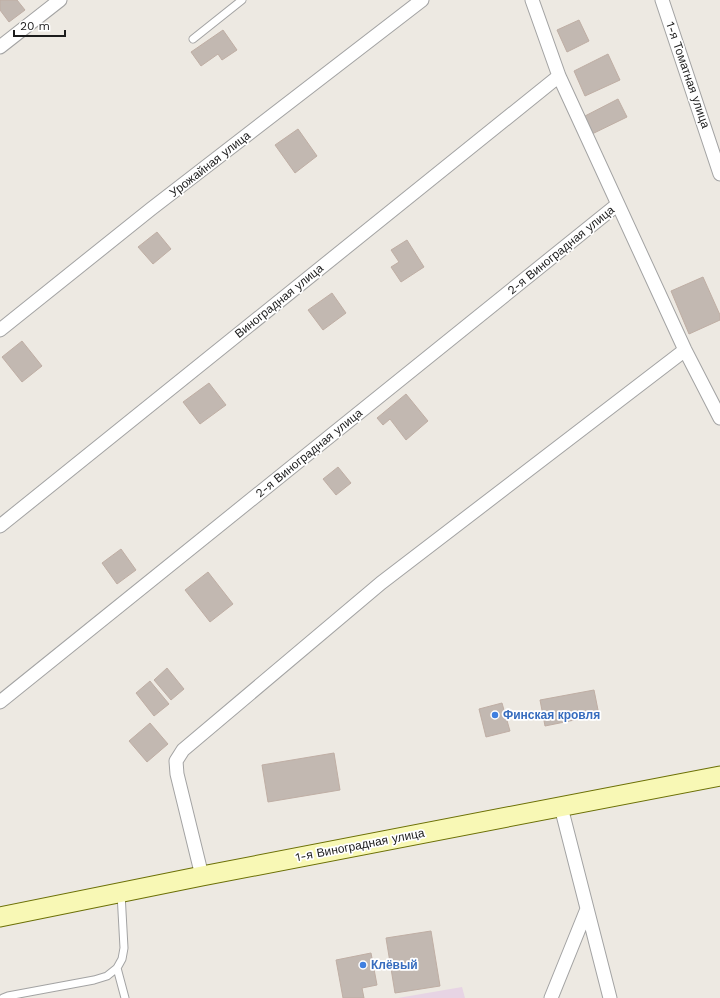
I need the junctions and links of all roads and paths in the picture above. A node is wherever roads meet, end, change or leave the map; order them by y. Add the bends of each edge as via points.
1 (60, 0) edge
2 (242, 0) edge
3 (422, 0) edge
4 (532, 0) edge
5 (662, 0) edge
6 (193, 39) dead end
7 (0, 47) edge
8 (559, 76) junction
9 (720, 174) edge
10 (618, 204) junction
11 (0, 330) edge
12 (685, 350) junction
13 (720, 418) edge
14 (0, 526) edge
15 (0, 702) edge
16 (720, 776) edge
17 (562, 806) junction
18 (202, 876) junction
19 (121, 892) junction
20 (587, 909) junction
21 (0, 917) edge
22 (117, 968) junction
23 (3, 998) edge
24 (125, 998) edge
25 (551, 998) edge
26 (610, 998) edge

1 - 7 street
2 - 6 lane
3 - 11 street, Урожайная улица via 151,209
4 - 8 street, 2-я Виноградная улица
5 - 9 street, 1-я Томатная улица
8 - 10 street, 2-я Виноградная улица
8 - 14 street, Виноградная улица
10 - 12 street, 2-я Виноградная улица
10 - 15 street, 2-я Виноградная улица
12 - 13 street, 2-я Виноградная улица
12 - 18 street via 381,583 182,750 176,761 177,774
16 - 17 main road, 1-я Виноградная улица
17 - 18 main road, 1-я Виноградная улица
17 - 20 street
18 - 19 main road, 1-я Виноградная улица
19 - 21 main road, 1-я Виноградная улица
19 - 22 lane via 124,948
20 - 25 street
20 - 26 street
22 - 23 lane via 107,976 94,980
22 - 24 lane

